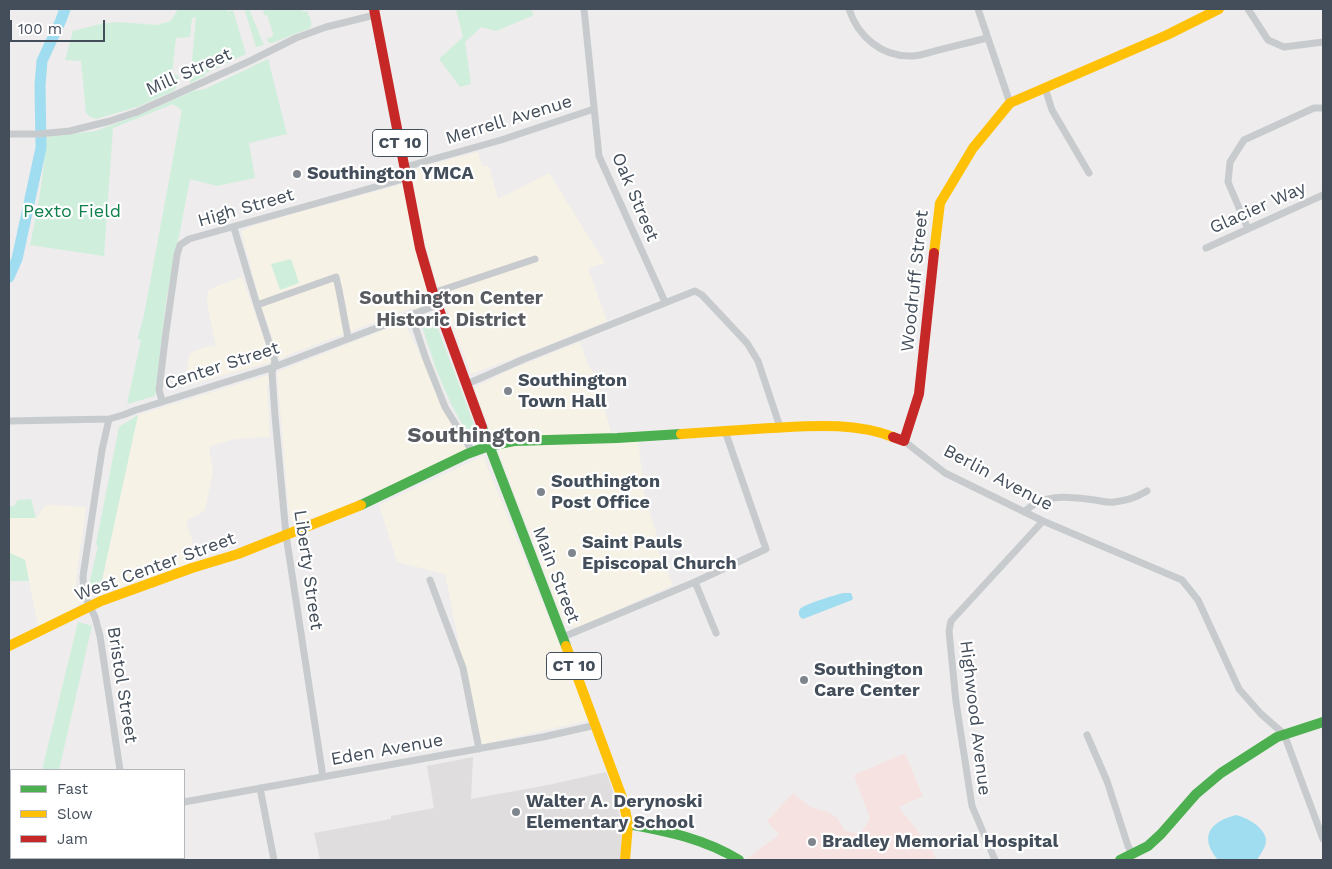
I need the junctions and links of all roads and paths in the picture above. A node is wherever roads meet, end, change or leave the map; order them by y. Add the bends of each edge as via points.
1 (584, 9) edge
2 (849, 9) edge
3 (978, 9) edge
4 (1220, 9) edge
5 (1248, 9) edge
6 (375, 12) edge
7 (988, 38) junction
8 (1323, 42) edge
9 (1045, 88) junction
10 (1010, 103) junction
11 (1323, 108) edge
12 (594, 109) junction
13 (9, 134) edge
14 (405, 167) junction
15 (1089, 173) dead end
16 (407, 178) junction
17 (1323, 195) edge
18 (234, 228) junction
19 (1248, 229) junction
20 (1206, 248) dead end
21 (535, 259) dead end
22 (433, 293) junction
23 (665, 302) junction
24 (257, 305) junction
25 (437, 305) junction
26 (411, 314) junction
27 (348, 338) junction
28 (274, 367) junction
29 (467, 384) junction
30 (162, 401) junction
31 (109, 419) junction
32 (9, 420) edge
33 (780, 427) junction
34 (724, 430) junction
35 (904, 441) junction
36 (489, 446) junction
37 (472, 451) junction
38 (1147, 491) dead end
39 (1024, 512) junction
40 (1043, 521) junction
41 (286, 535) junction
42 (430, 580) dead end
43 (695, 582) junction
44 (90, 606) junction
45 (716, 633) dead end
46 (563, 637) junction
47 (9, 646) edge
48 (1323, 722) edge
49 (596, 726) junction
50 (1284, 734) junction
51 (1087, 735) dead end
52 (479, 749) junction
53 (120, 769) edge
54 (324, 777) junction
55 (260, 788) junction
56 (185, 802) edge
57 (628, 824) junction
58 (1323, 838) edge
59 (1133, 854) junction
60 (274, 860) edge
61 (626, 860) edge
62 (739, 860) edge
63 (995, 860) edge
64 (1120, 860) edge

1 - 12 street, Oak Street
2 - 7 street via 864,36 879,49 895,55 914,56
3 - 7 street
4 - 9 main road, Woodruff Street
5 - 8 street via 1268,40 1276,44 1284,47
6 - 13 street, Mill Street via 296,38 137,112 84,128 41,134
6 - 14 main road, CT 10
7 - 10 street
9 - 10 main road, Woodruff Street
9 - 15 street via 1052,110
10 - 35 main road, Woodruff Street via 973,148 940,203 919,394
11 - 19 street via 1314,108 1244,140 1230,162 1228,182
12 - 14 street, Merrell Avenue
12 - 23 street, Oak Street via 599,156
14 - 16 main road, CT 10
16 - 18 street, High Street
16 - 22 main road, CT 10 via 420,248
17 - 19 street, Glacier Way
18 - 24 street, Liberty Street
18 - 30 street, High Street via 189,239 180,245 159,390
19 - 20 street, Glacier Way
21 - 22 street
22 - 25 main road, CT 10
23 - 29 street
23 - 33 street via 695,291 747,343 758,361
24 - 27 street via 336,277
24 - 28 street, Liberty Street via 275,361
25 - 26 street, Center Street
25 - 29 main road, Main Street / CT 10
26 - 27 street, Center Street
26 - 37 street via 445,407
27 - 28 street, Center Street
28 - 30 street, Center Street
28 - 41 street, Liberty Street
29 - 36 main road, Main Street / CT 10
30 - 31 street, Center Street
31 - 32 street, Center Street
31 - 44 street, Bristol Street via 83,576 84,594
33 - 34 main road, Berlin Avenue
33 - 35 main road, Berlin Avenue via 847,427
34 - 36 main road, Berlin Avenue
34 - 43 street via 766,549
35 - 39 street, Berlin Avenue via 945,473
36 - 37 main road, Berlin Avenue
36 - 46 main road, Main Street / CT 10
37 - 41 main road, West Center Street via 353,509
38 - 39 street via 1136,498 1113,502 1056,497 1039,500
39 - 40 street, Berlin Avenue
40 - 50 street, Berlin Avenue via 1182,580 1198,600 1239,689
40 - 63 street, Highwood Avenue via 951,621 949,631 972,806
41 - 44 main road, West Center Street
41 - 54 street, Liberty Street
42 - 52 street via 463,668
43 - 45 street
43 - 46 street
44 - 47 main road, West Center Street
44 - 53 street, Bristol Street via 100,636
46 - 49 main road, Main Street / CT 10
48 - 50 main road
49 - 52 street, Eden Avenue
49 - 57 main road, Main Street / CT 10 via 623,800
50 - 58 street
50 - 59 main road via 1221,773 1196,794 1148,846
51 - 59 street
52 - 54 street, Eden Avenue
54 - 55 street, Eden Avenue
55 - 56 street, Eden Avenue
55 - 60 street
57 - 61 main road, Main Street / CT 10
57 - 62 main road via 688,836 724,850
59 - 64 main road

